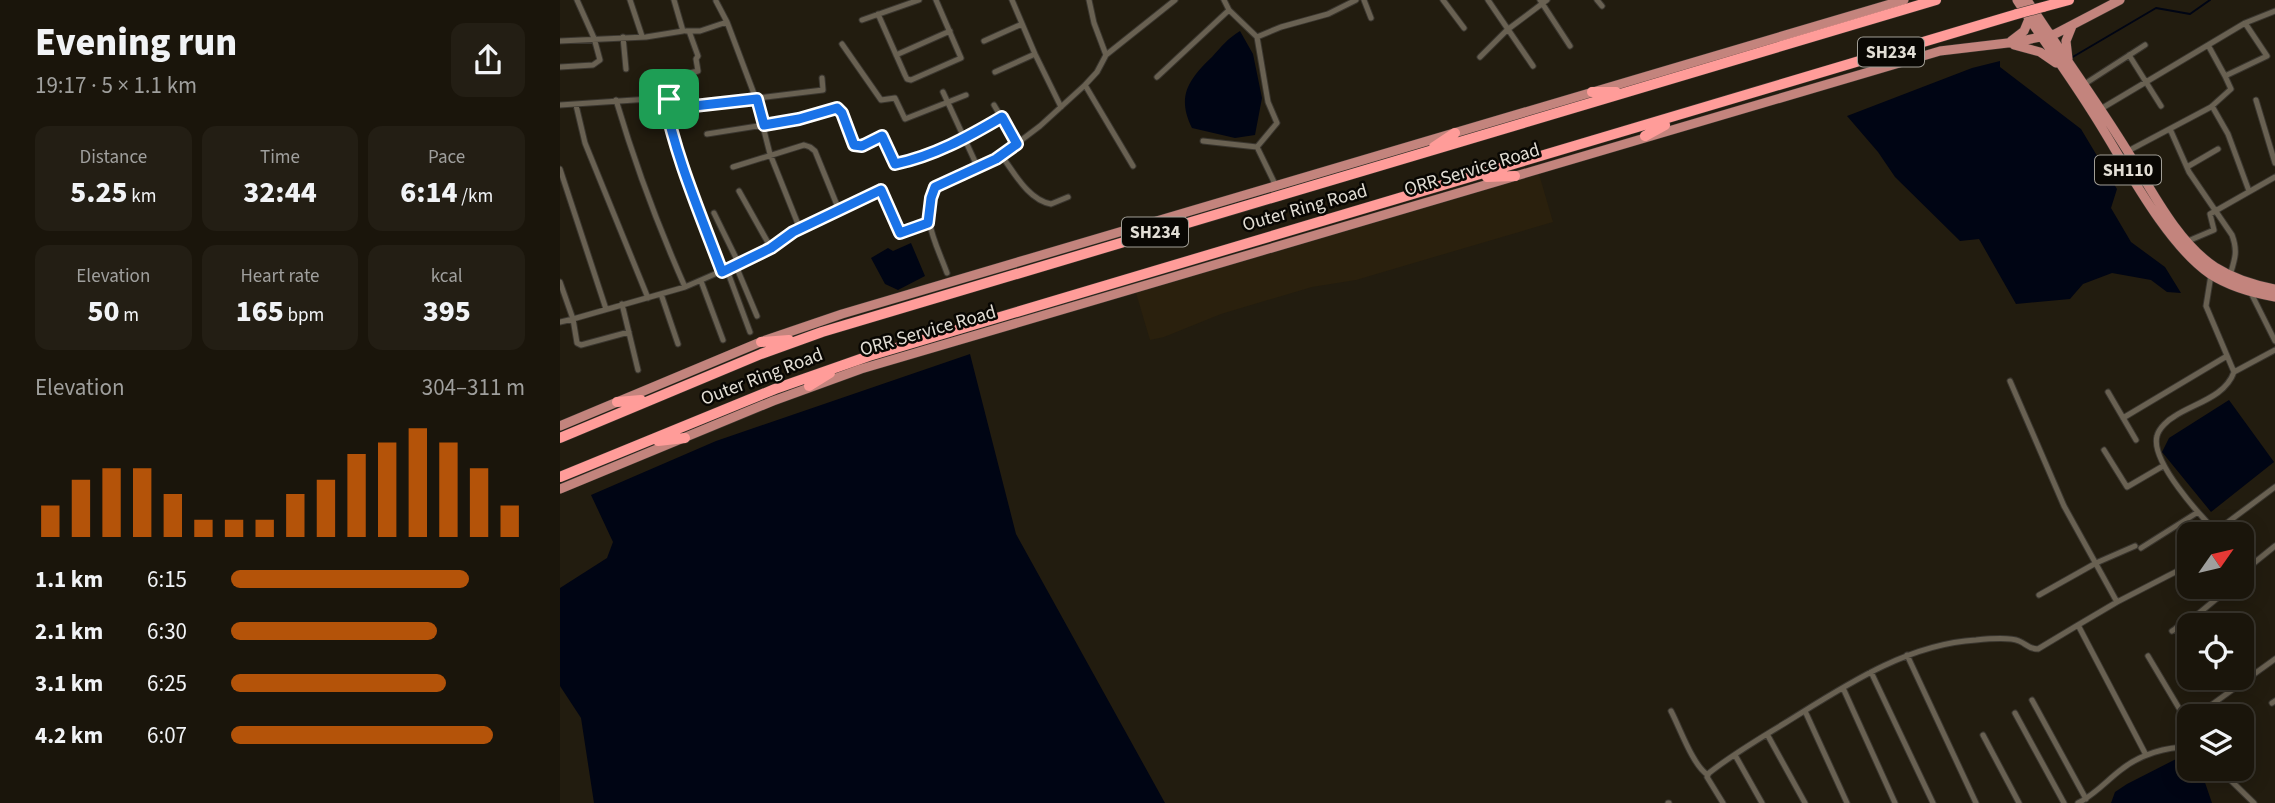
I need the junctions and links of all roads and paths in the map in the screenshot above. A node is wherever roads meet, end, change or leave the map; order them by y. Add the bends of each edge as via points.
1 (577, 0) edge
2 (630, 0) edge
3 (674, 0) edge
4 (919, 0) edge
5 (936, 0) edge
6 (1012, 0) edge
7 (1089, 0) edge
8 (1175, 0) edge
9 (1224, 0) edge
10 (1356, 0) edge
11 (1364, 0) edge
12 (1443, 0) edge
13 (1488, 0) edge
14 (1597, 0) edge
15 (1904, 0) edge
16 (1936, 0) edge
17 (2017, 0) edge
18 (2026, 0) edge
19 (2069, 0) edge
20 (2120, 0) edge
21 (716, 1) edge
22 (1543, 1) edge
23 (1602, 6) dead end
24 (1229, 10) junction
25 (2275, 11) edge
26 (878, 14) junction
27 (1371, 18) dead end
28 (2029, 19) junction
29 (862, 20) dead end
30 (727, 22) junction
31 (2245, 23) junction
32 (1022, 24) junction
33 (2072, 26) junction
34 (1464, 28) dead end
35 (1507, 30) junction
36 (686, 31) junction
37 (950, 31) junction
38 (642, 36) junction
39 (2045, 36) junction
40 (622, 37) junction
41 (1257, 37) junction
42 (594, 38) junction
43 (560, 41) edge
44 (984, 41) dead end
45 (2006, 43) junction
46 (842, 44) dead end
47 (2145, 45) dead end
48 (2208, 45) junction
49 (1570, 46) dead end
50 (1035, 54) junction
51 (896, 55) junction
52 (1106, 55) junction
53 (2129, 55) junction
54 (1480, 57) dead end
55 (2267, 57) junction
56 (2275, 63) edge
57 (1532, 66) dead end
58 (560, 67) edge
59 (626, 69) dead end
60 (2067, 69) junction
61 (995, 72) dead end
62 (690, 73) dead end
63 (1157, 76) dead end
64 (2225, 76) junction
65 (822, 78) dead end
66 (2147, 81) junction
67 (1085, 85) junction
68 (2083, 85) junction
69 (943, 92) dead end
70 (1592, 92) junction
71 (1628, 93) junction
72 (966, 95) dead end
73 (664, 98) junction
74 (757, 99) junction
75 (616, 100) junction
76 (2256, 100) dead end
77 (947, 102) junction
78 (560, 105) edge
79 (576, 105) junction
80 (994, 105) dead end
81 (2212, 106) junction
82 (1061, 107) junction
83 (2161, 107) dead end
84 (2097, 112) junction
85 (1680, 116) junction
86 (1002, 117) junction
87 (764, 125) junction
88 (2170, 129) junction
89 (1455, 133) junction
90 (707, 134) dead end
91 (1645, 136) junction
92 (964, 140) junction
93 (1203, 141) dead end
94 (1017, 144) junction
95 (1256, 147) junction
96 (2218, 149) dead end
97 (2127, 151) junction
98 (1425, 153) junction
99 (770, 155) junction
100 (1002, 155) junction
101 (2275, 163) edge
102 (1133, 166) dead end
103 (733, 167) dead end
104 (2187, 167) junction
105 (978, 168) junction
106 (560, 169) edge
107 (1515, 176) junction
108 (1472, 177) junction
109 (2275, 177) edge
110 (1276, 186) junction
111 (739, 191) dead end
112 (2249, 191) junction
113 (1068, 197) dead end
114 (839, 210) junction
115 (2215, 210) junction
116 (713, 212) dead end
117 (928, 223) junction
118 (800, 229) junction
119 (2188, 241) junction
120 (771, 248) junction
121 (737, 265) junction
122 (2213, 270) junction
123 (725, 271) junction
124 (947, 273) dead end
125 (2230, 275) junction
126 (701, 281) junction
127 (561, 284) edge
128 (685, 288) junction
129 (2275, 289) edge
130 (2251, 293) junction
131 (661, 294) junction
132 (2275, 297) edge
133 (648, 298) junction
134 (622, 304) junction
135 (606, 309) junction
136 (757, 316) dead end
137 (573, 319) junction
138 (560, 322) edge
139 (750, 331) dead end
140 (629, 332) junction
141 (803, 339) junction
142 (723, 340) dead end
143 (2275, 341) edge
144 (761, 342) junction
145 (678, 344) dead end
146 (2275, 350) edge
147 (2227, 356) junction
148 (842, 365) junction
149 (638, 370) dead end
150 (2234, 372) junction
151 (2010, 381) dead end
152 (809, 387) junction
153 (2108, 392) dead end
154 (652, 399) junction
155 (617, 402) junction
156 (2123, 418) junction
157 (560, 426) edge
158 (560, 438) edge
159 (685, 438) junction
160 (2136, 440) dead end
161 (642, 443) junction
162 (2104, 450) dead end
163 (2163, 466) junction
164 (560, 477) edge
165 (2275, 486) edge
166 (560, 489) edge
167 (2198, 512) junction
168 (2208, 522) edge
169 (2230, 522) edge
170 (2275, 546) edge
171 (2095, 563) junction
172 (2254, 563) edge
173 (2177, 571) edge
174 (2039, 595) dead end
175 (2216, 599) edge
176 (2117, 602) junction
177 (2199, 613) edge
178 (2078, 625) junction
179 (1907, 655) junction
180 (2148, 656) dead end
181 (2275, 659) edge
182 (1871, 672) junction
183 (2254, 672) edge
184 (1843, 688) junction
185 (2229, 690) edge
186 (2032, 700) dead end
187 (2211, 704) edge
188 (2177, 705) edge
189 (1671, 711) dead end
190 (1805, 711) junction
191 (2015, 713) dead end
192 (1767, 734) junction
193 (1983, 735) dead end
194 (2177, 747) edge
195 (1735, 755) junction
196 (2146, 755) junction
197 (1708, 775) junction
198 (2231, 781) edge
199 (2086, 799) junction
200 (1723, 803) edge
201 (1762, 803) edge
202 (1805, 803) edge
203 (1847, 803) edge
204 (1895, 803) edge
205 (1933, 803) edge
206 (1976, 803) edge
207 (2019, 803) edge
208 (2064, 803) edge
209 (2078, 803) edge
210 (2254, 803) edge

1 - 42 street
2 - 38 street
3 - 36 street
4 - 26 street
5 - 37 street
6 - 32 street
7 - 52 street
8 - 52 street
9 - 24 street
10 - 41 street
11 - 27 street
12 - 34 street
13 - 35 street
14 - 23 street
15 - 70 main road, ORR Service Road
16 - 71 highway, Outer Ring Road / SH234
17 - 28 main road, SH110
18 - 39 main road, SH110
19 - 85 highway, Outer Ring Road / SH234, bridge
20 - 33 main road, ORR Service Road
21 - 30 street
22 - 35 street
22 - 49 street
24 - 41 street
24 - 63 street
25 - 31 street
26 - 29 street
26 - 51 street
28 - 39 main road, SH110
28 - 45 main road via 2020,35
30 - 36 street via 700,32
30 - 74 street
31 - 48 street
31 - 55 street
32 - 44 street
32 - 50 street
33 - 39 main road, ORR Service Road
33 - 60 main road
35 - 54 street
35 - 57 street
36 - 38 street
36 - 62 street via 698,56 698,71
37 - 51 street
37 - 51 street via 961,56 958,60 908,80
38 - 40 street
39 - 45 main road, ORR Service Road
39 - 60 main road, SH110
40 - 42 street
40 - 59 street
41 - 95 street via 1268,102 1277,123
42 - 43 street
42 - 58 street via 597,63
45 - 60 main road via 2040,52
45 - 91 main road, ORR Service Road via 1940,51
46 - 77 street via 881,100 895,99 905,120
47 - 53 street
48 - 64 street
48 - 66 street
50 - 61 street
50 - 82 street
52 - 67 street
53 - 66 street
53 - 68 street
55 - 56 street
55 - 64 street
60 - 68 main road, SH110
60 - 84 main road, SH110
64 - 81 street via 2231,89
65 - 74 street via 823,90
66 - 83 street
66 - 84 street
67 - 82 street
67 - 102 street
68 - 84 main road, SH110
69 - 77 street
70 - 71 highway
70 - 89 main road, ORR Service Road
71 - 98 highway, Outer Ring Road / SH234
72 - 77 street
73 - 74 street via 694,106
73 - 75 street
73 - 123 street via 684,170
74 - 87 street
75 - 79 street
75 - 128 street
76 - 101 street
77 - 92 street
78 - 79 street
79 - 133 street via 585,143
80 - 86 street
81 - 88 street
81 - 112 street
82 - 94 street
84 - 97 main road, SH110
84 - 122 main road, SH110 via 2162,222 2182,247
85 - 91 highway
85 - 108 highway, Outer Ring Road / SH234
86 - 92 street
86 - 94 street
87 - 90 street
87 - 92 street via 837,108 854,145 882,136 895,164
87 - 99 street
88 - 97 street
88 - 104 street
89 - 98 highway
89 - 110 main road, ORR Service Road
91 - 107 main road, ORR Service Road
92 - 105 street
93 - 95 street
94 - 100 street
95 - 110 street
96 - 104 street
97 - 119 main road, SH110
98 - 141 highway, Outer Ring Road / SH234
99 - 103 street
99 - 114 street via 810,147
99 - 118 street
100 - 105 street
100 - 113 street via 1039,200 1051,204
104 - 115 street
105 - 117 street via 935,187
106 - 135 street
107 - 108 highway
107 - 152 main road, ORR Service Road
108 - 148 highway, Outer Ring Road / SH234
109 - 112 street
110 - 144 main road, ORR Service Road
111 - 120 street
112 - 115 street
114 - 117 street via 881,190 900,233
114 - 118 street
115 - 119 street via 2210,214 2214,230
115 - 125 street via 2236,247
116 - 121 street
117 - 124 street
118 - 120 street
119 - 122 main road, SH110
120 - 121 street
121 - 123 street
121 - 136 street
122 - 125 main road, SH110
122 - 130 main road, SH110
122 - 147 street via 2206,306
123 - 126 street
123 - 139 street
125 - 129 main road, SH110
126 - 128 street
126 - 142 street
127 - 137 street
128 - 131 street
130 - 132 main road, SH110
130 - 143 street
131 - 133 street
131 - 145 street
133 - 134 street
134 - 135 street
134 - 140 street
135 - 137 street
137 - 138 street
137 - 140 street via 581,345
140 - 149 street
141 - 144 highway
141 - 154 highway, Outer Ring Road / SH234
144 - 155 main road, ORR Service Road
146 - 150 street
147 - 150 street
147 - 156 street
148 - 152 highway
148 - 161 highway, Outer Ring Road / SH234
150 - 163 street via 2215,395 2173,417 2158,431 2155,439
151 - 171 street via 2064,506
152 - 159 main road, ORR Service Road
153 - 156 street
154 - 155 highway
154 - 158 highway, Outer Ring Road / SH234
155 - 157 main road, ORR Service Road
156 - 160 street
159 - 161 highway
159 - 166 main road, ORR Service Road
161 - 164 highway, Outer Ring Road / SH234
162 - 163 street via 2127,487
163 - 167 street
165 - 169 street
167 - 168 street
167 - 171 street via 2138,547
170 - 172 street
171 - 174 street
171 - 176 street
173 - 176 street
175 - 177 street
176 - 178 street
178 - 179 street via 2038,649 2018,640 1975,640
178 - 196 street
179 - 182 street
179 - 206 street
180 - 188 street
181 - 183 street
182 - 184 street
182 - 205 street
184 - 190 street
184 - 204 street
185 - 187 street
186 - 199 street
189 - 197 street
190 - 192 street
190 - 203 street
191 - 208 street
192 - 195 street
192 - 202 street
193 - 207 street
194 - 196 street
195 - 197 street
195 - 201 street
196 - 199 street via 2123,767
197 - 200 street
198 - 210 street
199 - 209 street

